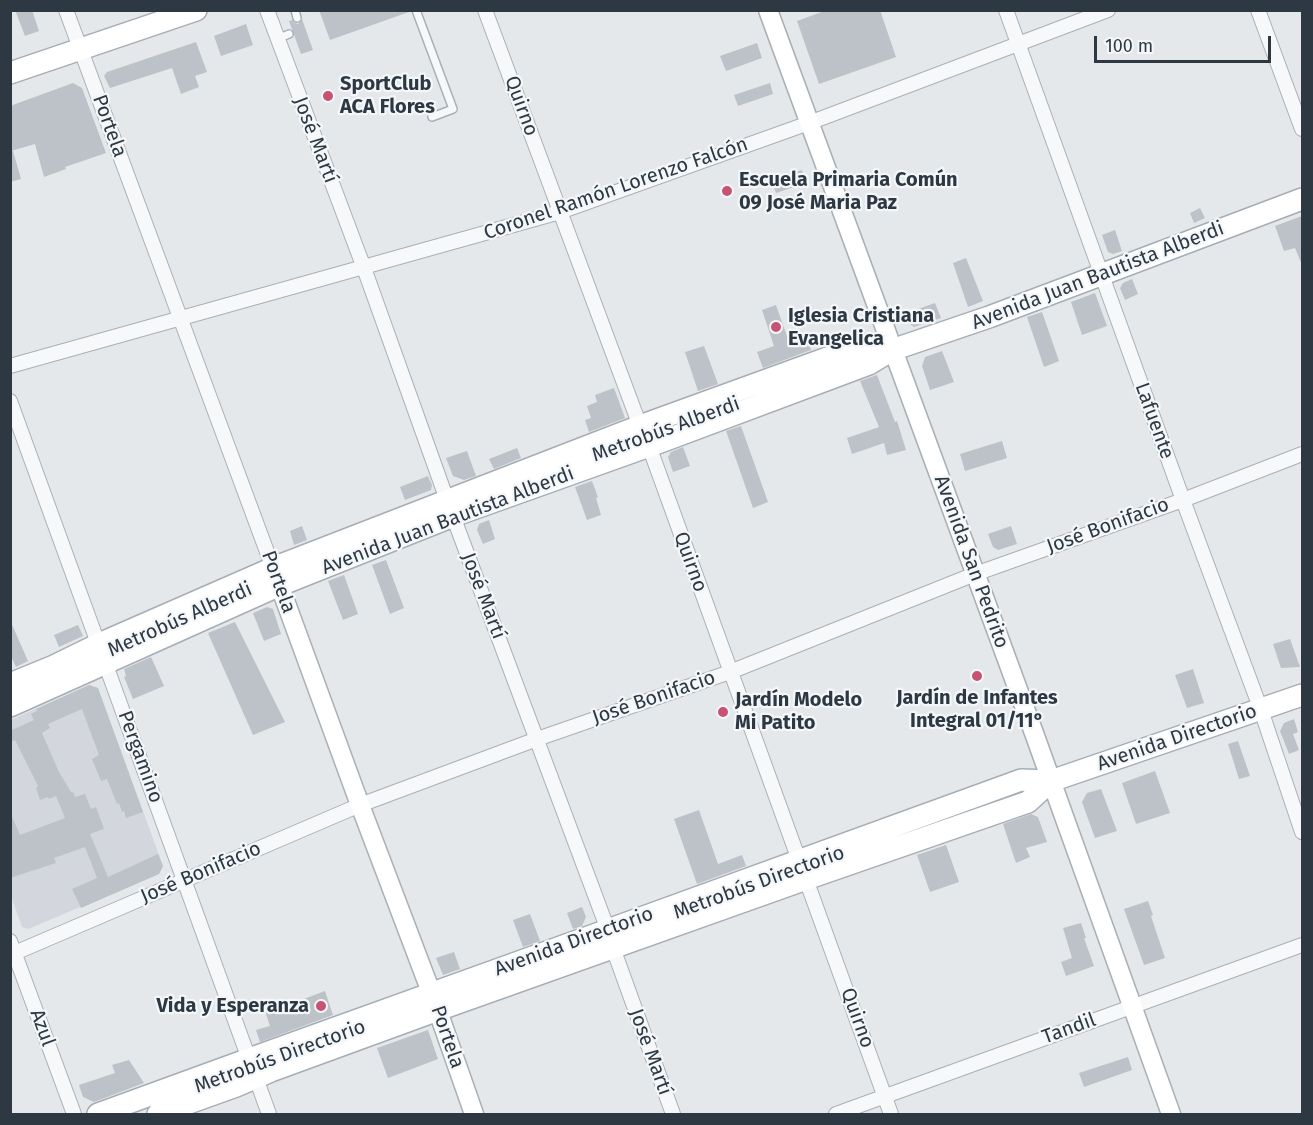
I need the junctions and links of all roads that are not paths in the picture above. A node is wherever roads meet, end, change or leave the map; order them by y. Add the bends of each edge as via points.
1 (66, 10) edge
2 (196, 10) edge
3 (267, 10) edge
4 (416, 10) edge
5 (485, 10) edge
6 (768, 10) edge
7 (1006, 10) edge
8 (1108, 10) edge
9 (1258, 10) edge
10 (1018, 45) junction
11 (80, 50) junction
12 (10, 73) edge
13 (432, 117) dead end
14 (809, 123) junction
15 (1302, 129) edge
16 (1302, 199) edge
17 (560, 212) junction
18 (364, 268) junction
19 (1101, 274) junction
20 (180, 318) junction
21 (892, 350) junction
22 (865, 356) dead end
23 (10, 366) edge
24 (10, 401) edge
25 (644, 438) junction
26 (1302, 454) edge
27 (545, 475) dead end
28 (1183, 500) junction
29 (450, 509) junction
30 (351, 548) dead end
31 (975, 574) junction
32 (276, 577) junction
33 (102, 654) junction
34 (730, 672) junction
35 (10, 684) edge
36 (1302, 695) edge
37 (10, 706) edge
38 (1261, 710) junction
39 (537, 739) junction
40 (1051, 782) junction
41 (1024, 788) dead end
42 (360, 805) junction
43 (1302, 832) edge
44 (858, 848) dead end
45 (803, 869) junction
46 (184, 880) junction
47 (610, 939) junction
48 (1302, 945) edge
49 (12, 950) edge
50 (438, 998) junction
51 (1132, 1006) junction
52 (368, 1025) dead end
53 (252, 1068) junction
54 (885, 1096) junction
55 (74, 1114) edge
56 (99, 1114) edge
57 (158, 1114) edge
58 (269, 1114) edge
59 (474, 1114) edge
60 (673, 1114) edge
61 (836, 1114) edge
62 (891, 1114) edge
63 (1171, 1114) edge

1 - 11 street, Portela
2 - 11 main road
3 - 18 street, José Martí via 283,37
4 - 13 lane via 453,109
5 - 17 street, Quirno
6 - 14 main road, Avenida San Pedrito
7 - 10 street, Lafuente
8 - 10 street, Coronel Ramón Lorenzo Falcón
9 - 15 street
10 - 14 street, Coronel Ramón Lorenzo Falcón
10 - 19 street, Lafuente
11 - 12 main road
11 - 20 street, Portela
14 - 17 street, Coronel Ramón Lorenzo Falcón
14 - 21 main road, Avenida San Pedrito
16 - 19 main road, Avenida Juan Bautista Alberdi
17 - 18 street, Coronel Ramón Lorenzo Falcón
17 - 25 street, Quirno
18 - 20 street, Coronel Ramón Lorenzo Falcón
18 - 29 street, José Martí
19 - 21 main road, Avenida Juan Bautista Alberdi
19 - 28 street, Lafuente
20 - 23 street, Coronel Ramón Lorenzo Falcón
20 - 32 street, Portela
21 - 22 lane
21 - 25 main road, Avenida Juan Bautista Alberdi via 869,364
21 - 31 main road, Avenida San Pedrito
24 - 33 street, Pergamino
25 - 29 main road, Avenida Juan Bautista Alberdi
25 - 34 street, Quirno
26 - 28 street, José Bonifacio
27 - 29 lane
28 - 31 street, José Bonifacio
28 - 38 street, Lafuente
29 - 30 lane
29 - 32 main road, Avenida Juan Bautista Alberdi
29 - 39 street, José Martí
31 - 34 street, José Bonifacio
31 - 40 main road, Avenida San Pedrito
32 - 33 main road, Avenida Juan Bautista Alberdi
32 - 42 main road, Portela
33 - 35 main road, Avenida Juan Bautista Alberdi via 54,666
33 - 37 main road, Avenida Juan Bautista Alberdi
33 - 46 street, Pergamino
34 - 39 street, José Bonifacio
34 - 45 street, Quirno
36 - 38 main road, Avenida Directorio
38 - 40 main road, Avenida Directorio
38 - 43 street, Lafuente
39 - 42 street, José Bonifacio
39 - 47 street, José Martí
40 - 41 lane
40 - 45 main road, Avenida Directorio via 1028,802
40 - 51 main road, Avenida San Pedrito
42 - 46 street, José Bonifacio
42 - 50 main road, Portela
44 - 45 lane, Metrobús Directorio
45 - 47 main road, Avenida Directorio
45 - 54 street, Quirno
46 - 49 street, José Bonifacio
46 - 53 street, Pergamino
47 - 50 main road, Avenida Directorio
47 - 60 street, José Martí
48 - 51 street, Tandil
49 - 55 street, Azul
50 - 52 lane, Metrobús Directorio
50 - 53 main road, Avenida Directorio
50 - 59 main road, Portela
51 - 54 street, Tandil
51 - 63 main road, Avenida San Pedrito
53 - 56 main road, Avenida Directorio
53 - 57 main road, Avenida Directorio
53 - 58 street, Pergamino
54 - 61 street, Tandil
54 - 62 street, Quirno

